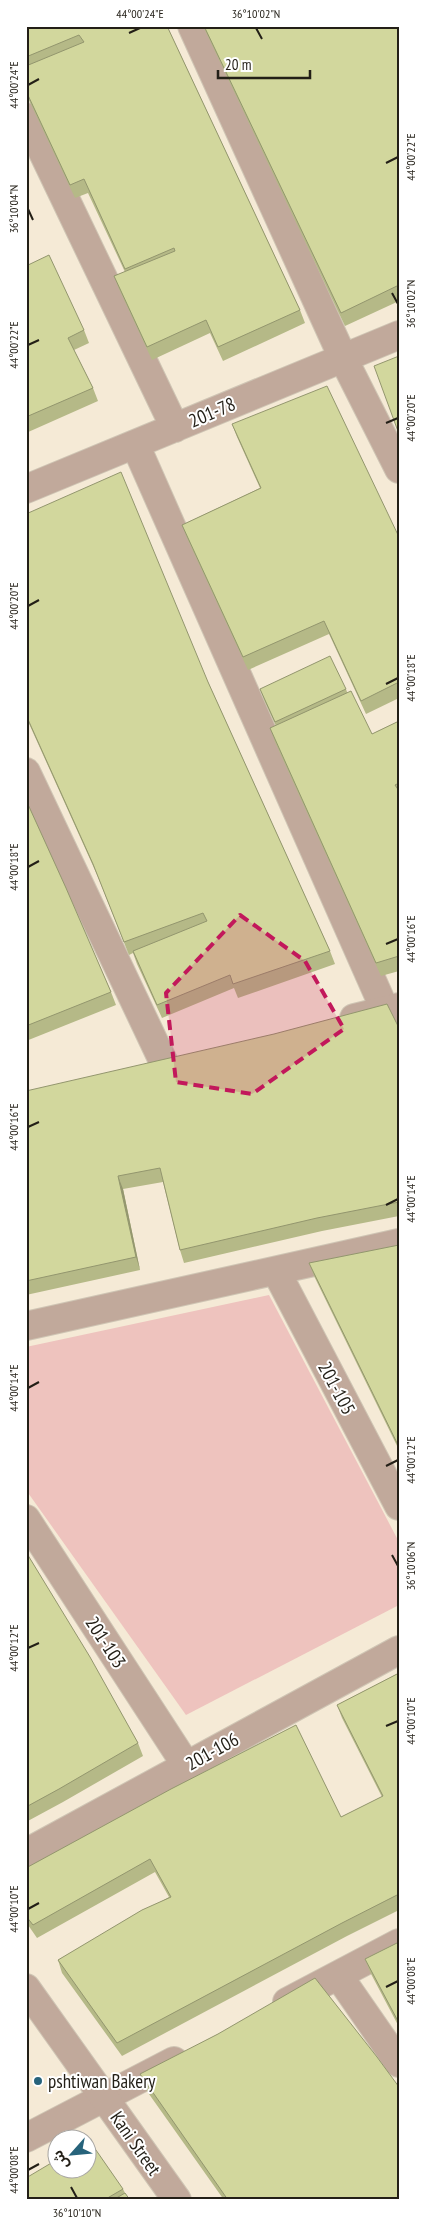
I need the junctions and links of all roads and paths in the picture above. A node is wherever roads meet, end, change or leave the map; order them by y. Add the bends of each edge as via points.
1 (192, 26) edge
2 (26, 118) edge
3 (399, 335) edge
4 (343, 358) junction
5 (175, 428) junction
6 (134, 444) junction
7 (399, 469) edge
8 (26, 489) edge
9 (26, 772) edge
10 (392, 1009) edge
11 (328, 1024) edge
12 (193, 1056) edge
13 (164, 1063) junction
14 (136, 1069) edge
15 (399, 1243) edge
16 (276, 1270) junction
17 (26, 1326) edge
18 (399, 1506) edge
19 (26, 1519) edge
20 (399, 1650) edge
21 (186, 1765) junction
22 (26, 1853) edge
23 (399, 1943) edge
24 (338, 1975) junction
25 (26, 1988) edge
26 (269, 2012) edge
27 (200, 2048) edge
28 (399, 2063) edge
29 (105, 2098) junction
30 (26, 2138) edge
31 (177, 2200) edge

1 - 4 street
2 - 5 street
3 - 4 street, 201-78
4 - 5 street, 201-78
4 - 7 street
5 - 6 street, 201-78
6 - 8 street, 201-78
6 - 10 street
9 - 13 street
10 - 11 street
12 - 13 street
13 - 14 street
15 - 16 street
16 - 17 street
16 - 18 street, 201-105
19 - 21 street, 201-103
20 - 21 street, 201-106
21 - 22 street, 201-106
23 - 24 street
24 - 26 street
24 - 28 street
25 - 29 street, Kani Street
27 - 29 street
29 - 30 street
29 - 31 street, Kani Street

